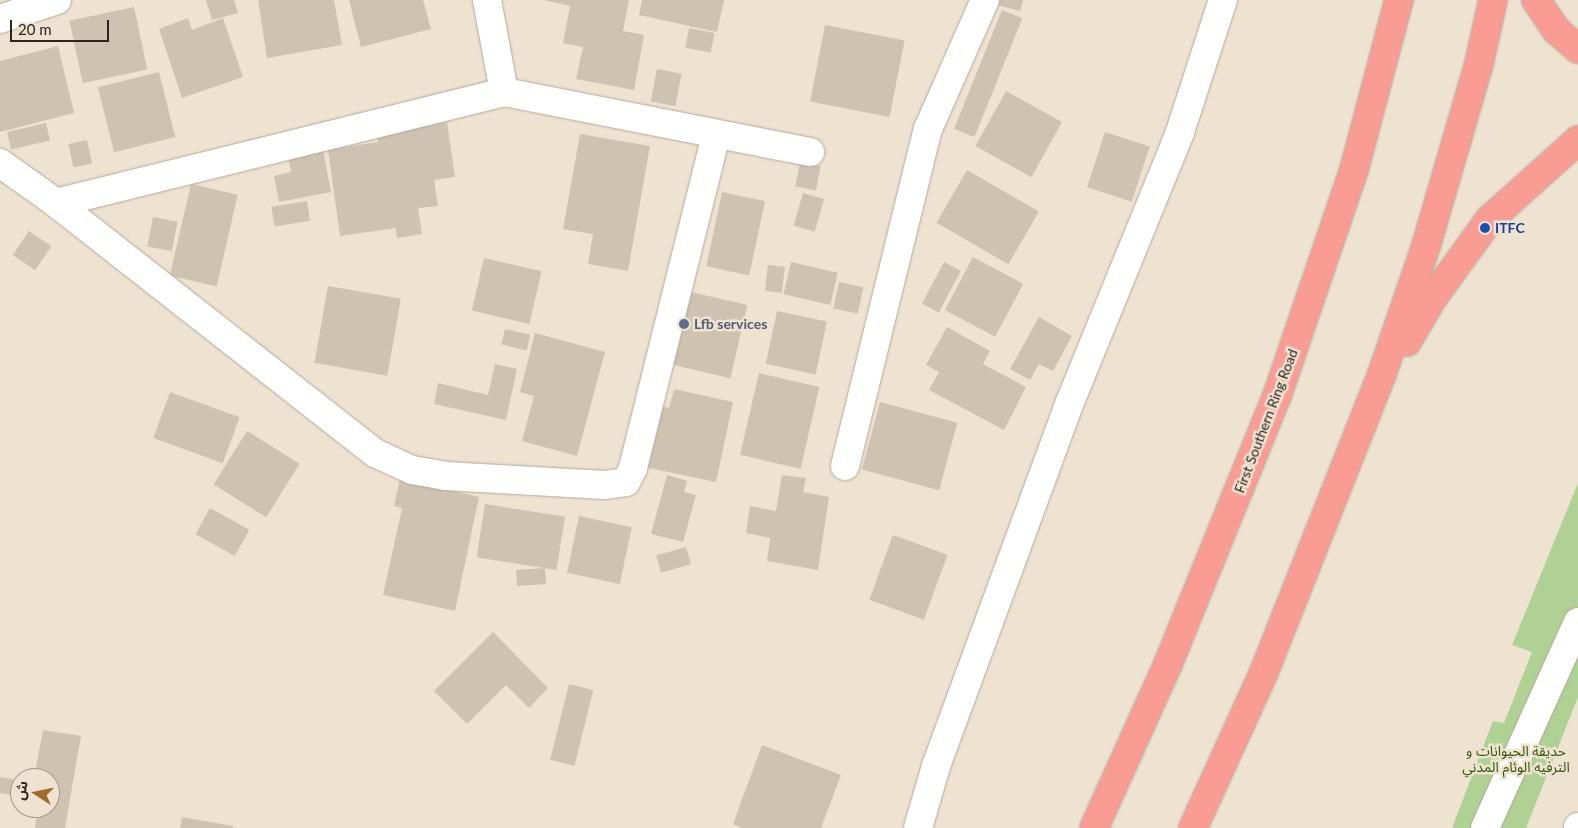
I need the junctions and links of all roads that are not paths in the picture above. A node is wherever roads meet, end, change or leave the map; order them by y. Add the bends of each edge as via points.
1 (57, 0) edge
2 (487, 0) edge
3 (985, 0) edge
4 (1223, 0) edge
5 (1399, 0) edge
6 (1493, 0) edge
7 (1536, 0) edge
8 (0, 20) edge
9 (1578, 49) edge
10 (504, 92) junction
11 (716, 134) junction
12 (1578, 140) edge
13 (810, 152) dead end
14 (0, 163) edge
15 (56, 203) junction
16 (1356, 441) junction
17 (844, 466) dead end
18 (1578, 622) edge
19 (918, 828) edge
20 (1094, 828) edge
21 (1194, 828) edge
22 (1485, 828) edge

1 - 8 street
2 - 10 street
3 - 17 street via 928,129
4 - 19 street via 1180,132 1070,402 936,766
5 - 20 highway, First Southern Ring Road via 1354,170 1277,396 1168,664
6 - 16 highway via 1479,64 1426,246
7 - 9 highway via 1556,30
10 - 11 street
10 - 15 street
11 - 13 street
11 - 15 street via 633,468 626,482 605,485 445,476 412,470 375,453
12 - 16 highway via 1490,219 1432,299 1395,362
14 - 15 street
16 - 21 highway via 1264,672
18 - 22 street

